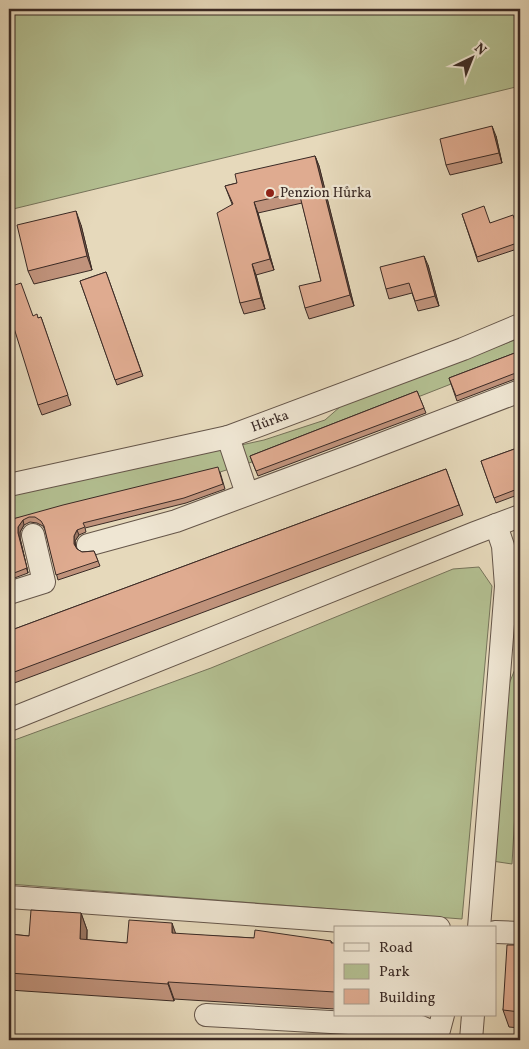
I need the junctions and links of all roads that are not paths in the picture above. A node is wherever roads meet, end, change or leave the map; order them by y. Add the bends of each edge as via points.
1 (520, 325) edge
2 (520, 390) edge
3 (228, 437) junction
4 (9, 485) edge
5 (247, 494) junction
6 (520, 516) edge
7 (496, 525) junction
8 (34, 535) dead end
9 (88, 545) dead end
10 (9, 593) edge
11 (9, 720) edge
12 (9, 897) edge
13 (411, 926) edge
14 (479, 926) edge
15 (496, 932) edge
16 (520, 933) edge
17 (206, 1016) dead end
18 (443, 1016) edge
19 (473, 1016) edge
20 (437, 1038) edge
21 (471, 1040) edge

1 - 3 street, Hůrka
2 - 5 street
3 - 4 street, Hůrka
3 - 5 street
5 - 9 street via 176,521
6 - 7 street
7 - 11 street
7 - 14 street via 503,546 506,586
8 - 10 street via 44,582
12 - 13 street
15 - 16 street
17 - 20 street via 421,1027
18 - 20 street
19 - 21 street

